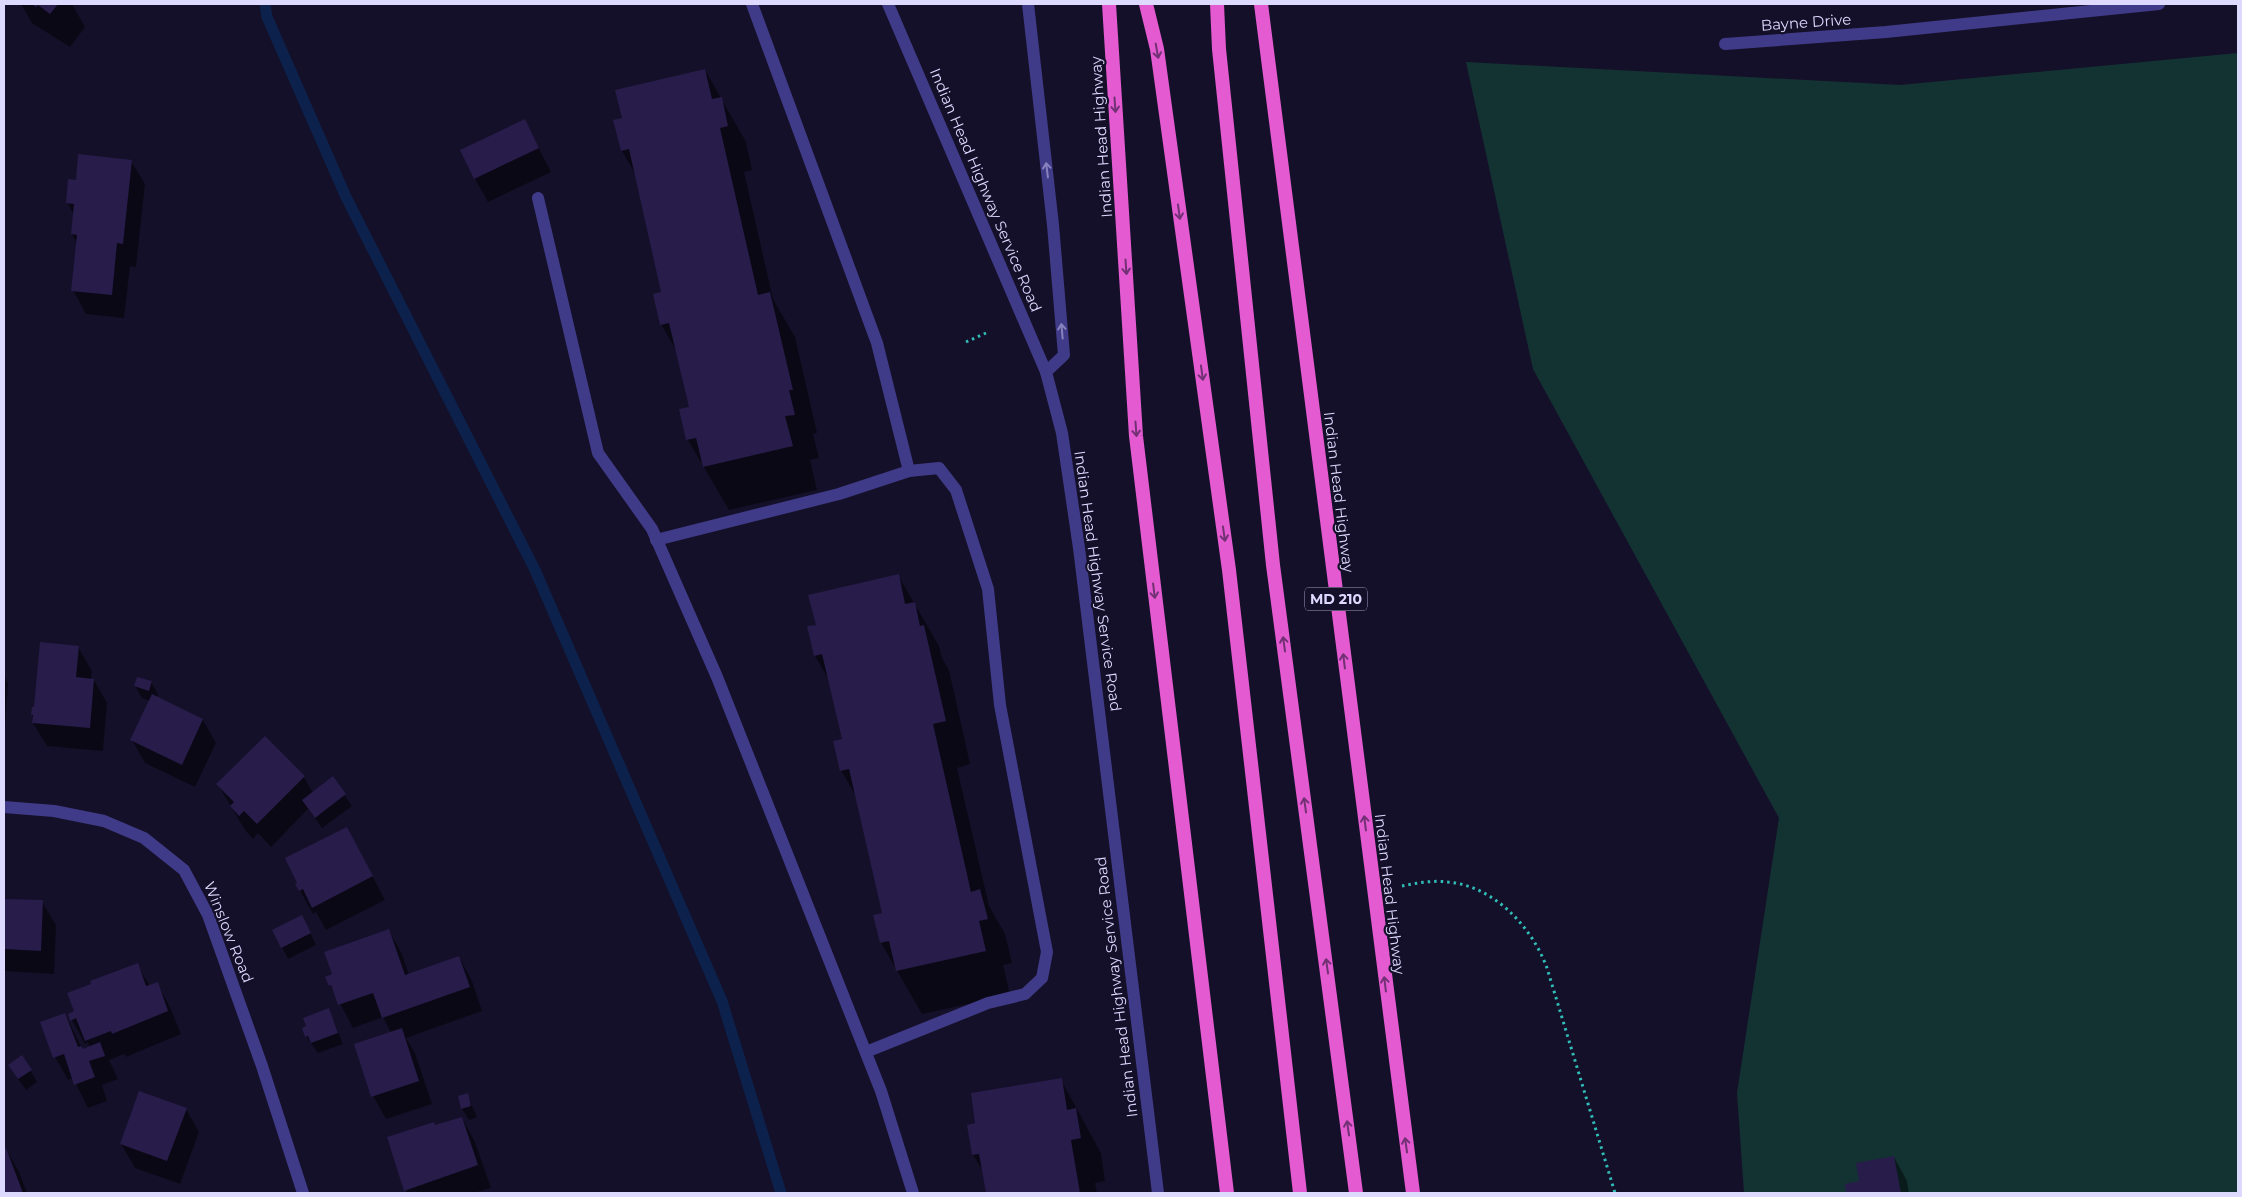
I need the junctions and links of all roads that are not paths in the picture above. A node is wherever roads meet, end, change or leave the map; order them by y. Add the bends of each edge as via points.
1 (752, 4) edge
2 (888, 4) edge
3 (1028, 4) edge
4 (1109, 4) edge
5 (1146, 4) edge
6 (1217, 4) edge
7 (1261, 4) edge
8 (2159, 4) edge
9 (1725, 44) dead end
10 (538, 198) dead end
11 (1046, 372) junction
12 (909, 471) junction
13 (656, 540) junction
14 (4, 807) edge
15 (866, 1052) junction
16 (303, 1193) edge
17 (914, 1193) edge
18 (1158, 1193) edge
19 (1227, 1193) edge
20 (1300, 1193) edge
21 (1356, 1193) edge
22 (1413, 1193) edge

1 - 12 street via 877,343
2 - 11 street, Indian Head Highway Service Road
11 -> 3 street via 1064,354
4 -> 19 highway, Indian Head Highway via 1136,436
5 -> 20 highway via 1156,49 1229,570
21 -> 6 highway via 1273,564
22 -> 7 highway, Indian Head Highway / MD 210
8 - 9 street, Bayne Drive via 1886,32
10 - 13 street via 598,453 652,529
11 - 18 street, Indian Head Highway Service Road via 1062,433 1080,548
12 - 13 street via 838,494
12 - 15 street via 939,468 956,490 988,589 1000,705 1047,952 1042,978 1025,994 988,1003
13 - 15 street via 717,677
14 - 16 street, Winslow Road via 54,811 104,821 144,838 184,870 208,915
15 - 17 street

